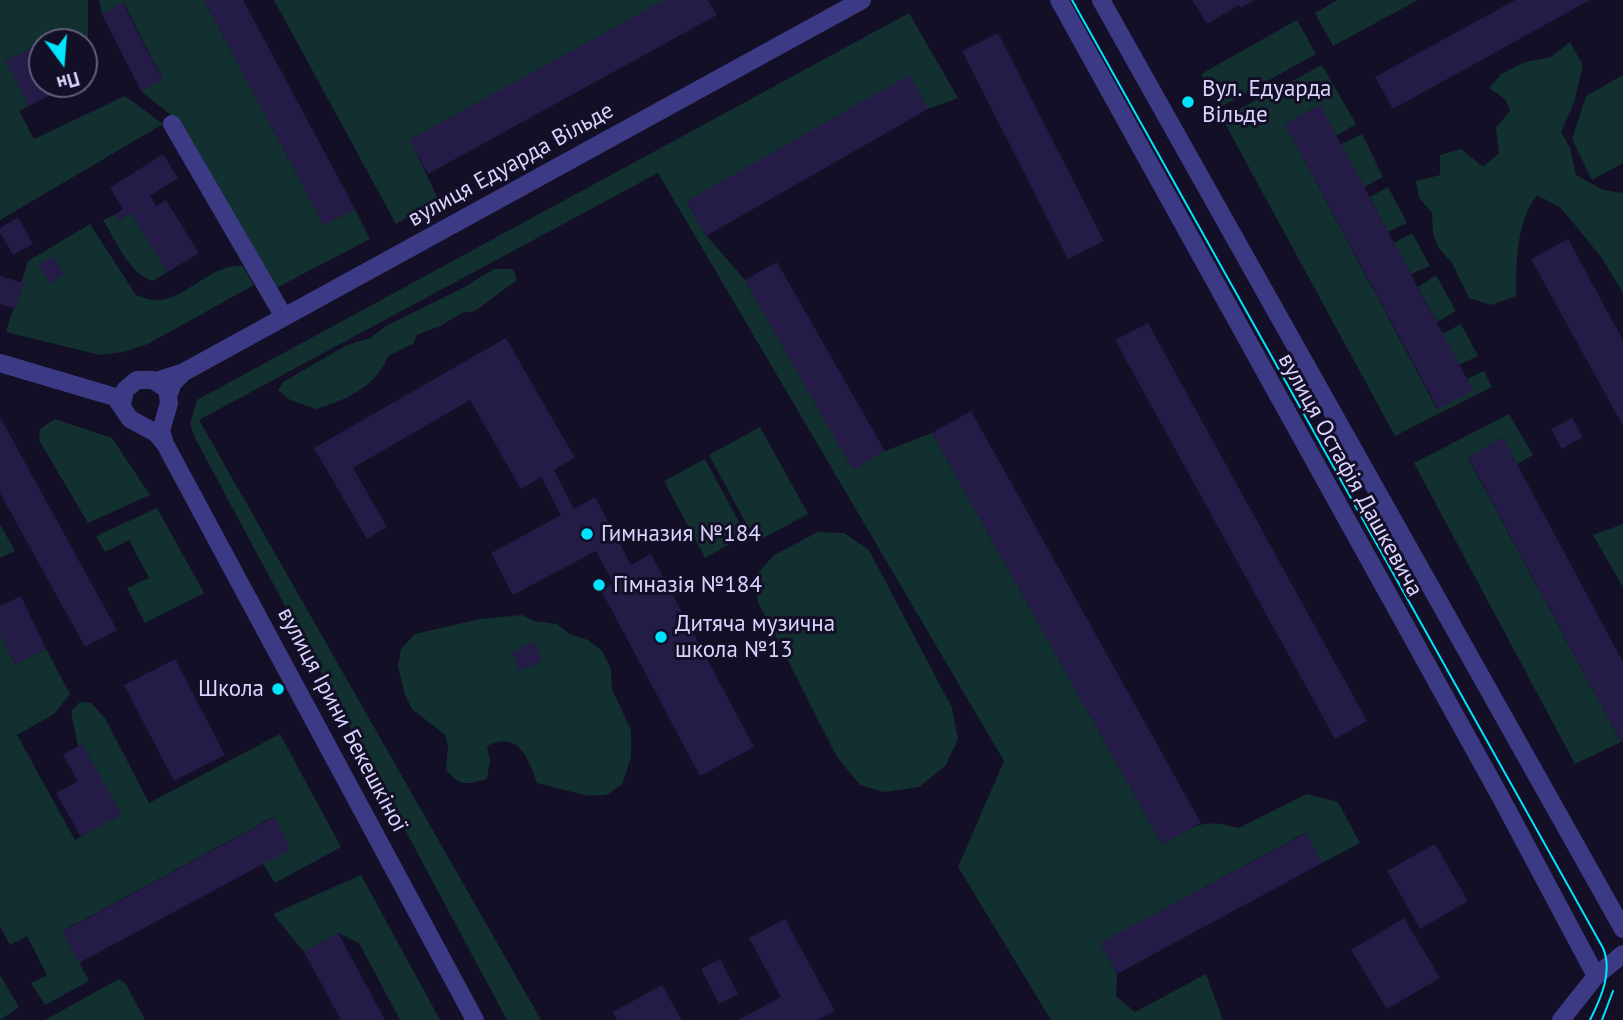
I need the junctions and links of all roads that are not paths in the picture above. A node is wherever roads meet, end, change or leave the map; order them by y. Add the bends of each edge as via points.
1 (862, 0) edge
2 (1059, 0) edge
3 (1101, 0) edge
4 (172, 124) dead end
5 (284, 317) junction
6 (0, 363) edge
7 (184, 372) junction
8 (156, 381) junction
9 (168, 396) junction
10 (124, 398) junction
11 (164, 418) junction
12 (143, 425) junction
13 (165, 444) junction
14 (1623, 929) edge
15 (1623, 954) edge
16 (1596, 976) junction
17 (475, 1020) edge
18 (1561, 1020) edge

1 - 5 street, вулиця Едуарда Вільде
2 - 16 street, вулиця Остафія Дашкевича
3 - 14 street, вулиця Остафія Дашкевича
4 - 5 street
5 - 7 street, вулиця Едуарда Вільде
6 - 10 street
7 - 8 street, вулиця Едуарда Вільде
7 - 9 street
8 - 9 street
8 - 10 street via 137,380
9 - 11 street
10 - 12 street via 130,419
11 - 12 street
11 - 13 street
12 - 13 street
13 - 17 street, вулиця Ірини Бекешкіної
15 - 16 street
16 - 18 street

